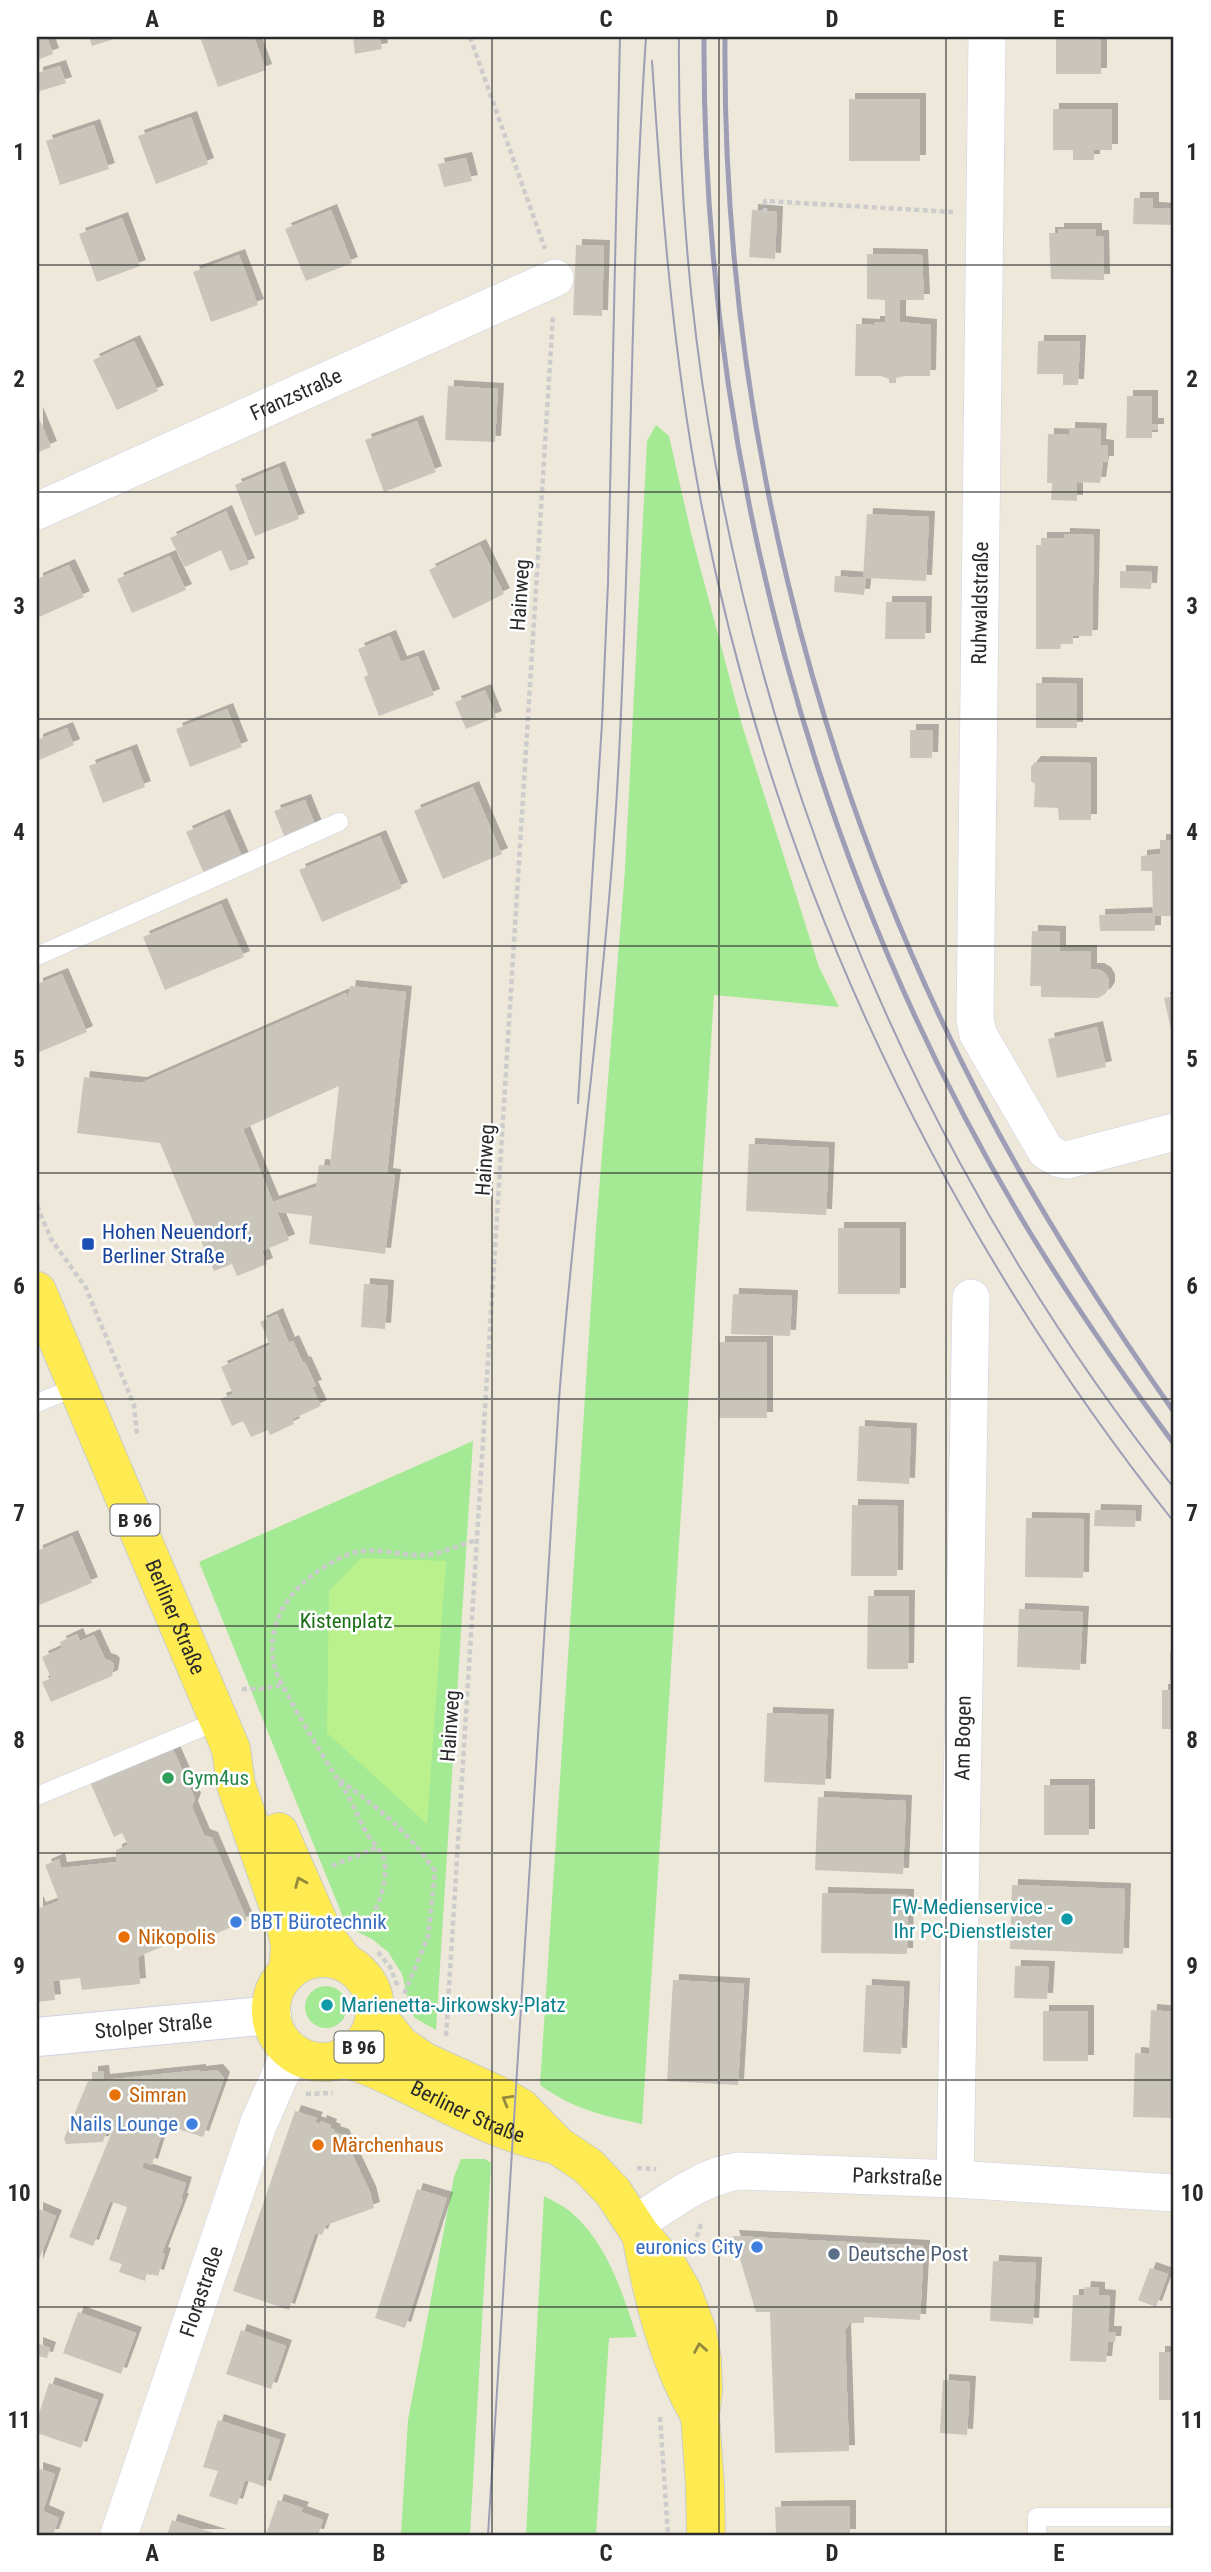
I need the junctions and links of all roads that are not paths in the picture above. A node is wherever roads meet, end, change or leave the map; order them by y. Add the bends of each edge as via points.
1 (988, 37) edge
2 (555, 278) road end
3 (37, 511) edge
4 (339, 822) dead end
5 (37, 956) edge
6 (1174, 1132) edge
7 (37, 1291) edge
8 (971, 1298) dead end
9 (76, 1387) junction
10 (37, 1403) edge
11 (229, 1719) junction
12 (37, 1796) edge
13 (352, 1951) junction
14 (288, 1972) junction
15 (388, 2008) junction
16 (272, 2015) junction
17 (37, 2037) edge
18 (292, 2050) junction
19 (341, 2058) junction
20 (557, 2146) junction
21 (955, 2179) junction
22 (1174, 2193) edge
23 (638, 2230) junction
24 (1174, 2517) edge
25 (119, 2535) edge
26 (706, 2535) edge
27 (1037, 2535) edge

1 - 6 street, Ruhwaldstraße via 975,1019 978,1034 1046,1151 1060,1159
2 - 3 street, Franzstraße
4 - 5 lane
7 - 9 main road, Berliner Straße / B 96
8 - 21 street, Am Bogen
9 - 10 lane
9 - 11 main road, Berliner Straße / B 96
11 - 12 lane
13 -> 11 main road, Berliner Straße / B 96 via 324,1936
11 - 14 main road, Berliner Straße / B 96 via 236,1785 287,1930
13 - 14 main road via 298,1965
13 - 15 main road, B 96 via 374,1999
14 - 16 main road, B 96 via 272,1999
15 - 19 main road, B 96 via 365,2042
20 -> 15 main road, Berliner Straße / B 96 via 536,2122 504,2098 401,2046 388,2034
16 - 17 main road, Stolper Straße
16 - 18 main road via 275,2028
18 - 19 main road, B 96 via 315,2061
18 - 25 street, Florastraße via 258,2125
19 - 20 main road, Berliner Straße / B 96 via 366,2065 503,2129
20 - 23 main road, Berliner Straße / B 96 via 588,2166 613,2192
21 - 22 street, Parkstraße
21 - 23 street, Parkstraße via 730,2172 707,2181
23 - 26 main road, Berliner Straße / B 96 via 668,2346 700,2416
24 - 27 lane via 1037,2517

